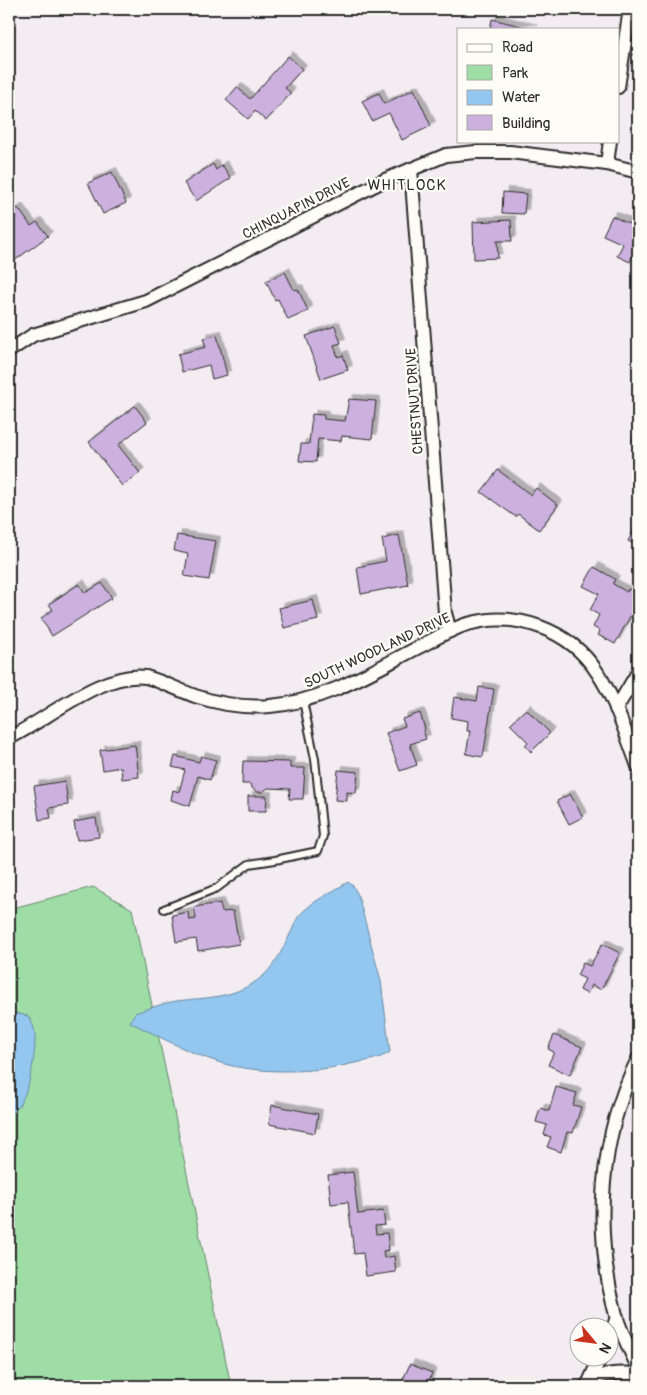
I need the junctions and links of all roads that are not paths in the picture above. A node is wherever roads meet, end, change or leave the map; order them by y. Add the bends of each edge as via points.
1 (630, 9) edge
2 (620, 74) edge
3 (610, 142) edge
4 (607, 164) junction
5 (411, 169) junction
6 (638, 172) edge
7 (9, 351) edge
8 (450, 631) junction
9 (638, 672) edge
10 (303, 701) junction
11 (616, 709) junction
12 (9, 738) edge
13 (638, 766) edge
14 (164, 908) dead end
15 (638, 1059) edge
16 (617, 1317) joint
17 (638, 1367) edge
18 (595, 1368) edge
19 (638, 1374) edge
20 (588, 1383) edge

1 - 2 street
3 - 4 street
4 - 5 street, CHINQUAPIN DRIVE via 526,154 476,152 446,155
4 - 6 street, CHINQUAPIN DRIVE
5 - 7 street, CHINQUAPIN DRIVE via 146,301 33,335
5 - 8 street, CHESTNUT DRIVE
8 - 10 street, SOUTH WOODLAND DRIVE via 337,689
8 - 11 street, SOUTH WOODLAND DRIVE via 466,624 493,620 525,622 549,631 572,644 592,664
9 - 11 street
10 - 12 street, SOUTH WOODLAND DRIVE via 242,706 207,700 146,677 127,676 106,682
10 - 14 lane via 315,758 323,836 318,851 249,864 217,888
11 - 13 street, SOUTH WOODLAND DRIVE
15 - 16 street via 622,1098 605,1166 604,1254
16 - 17 street
18 - 20 street
19 - 20 street via 621,1373

